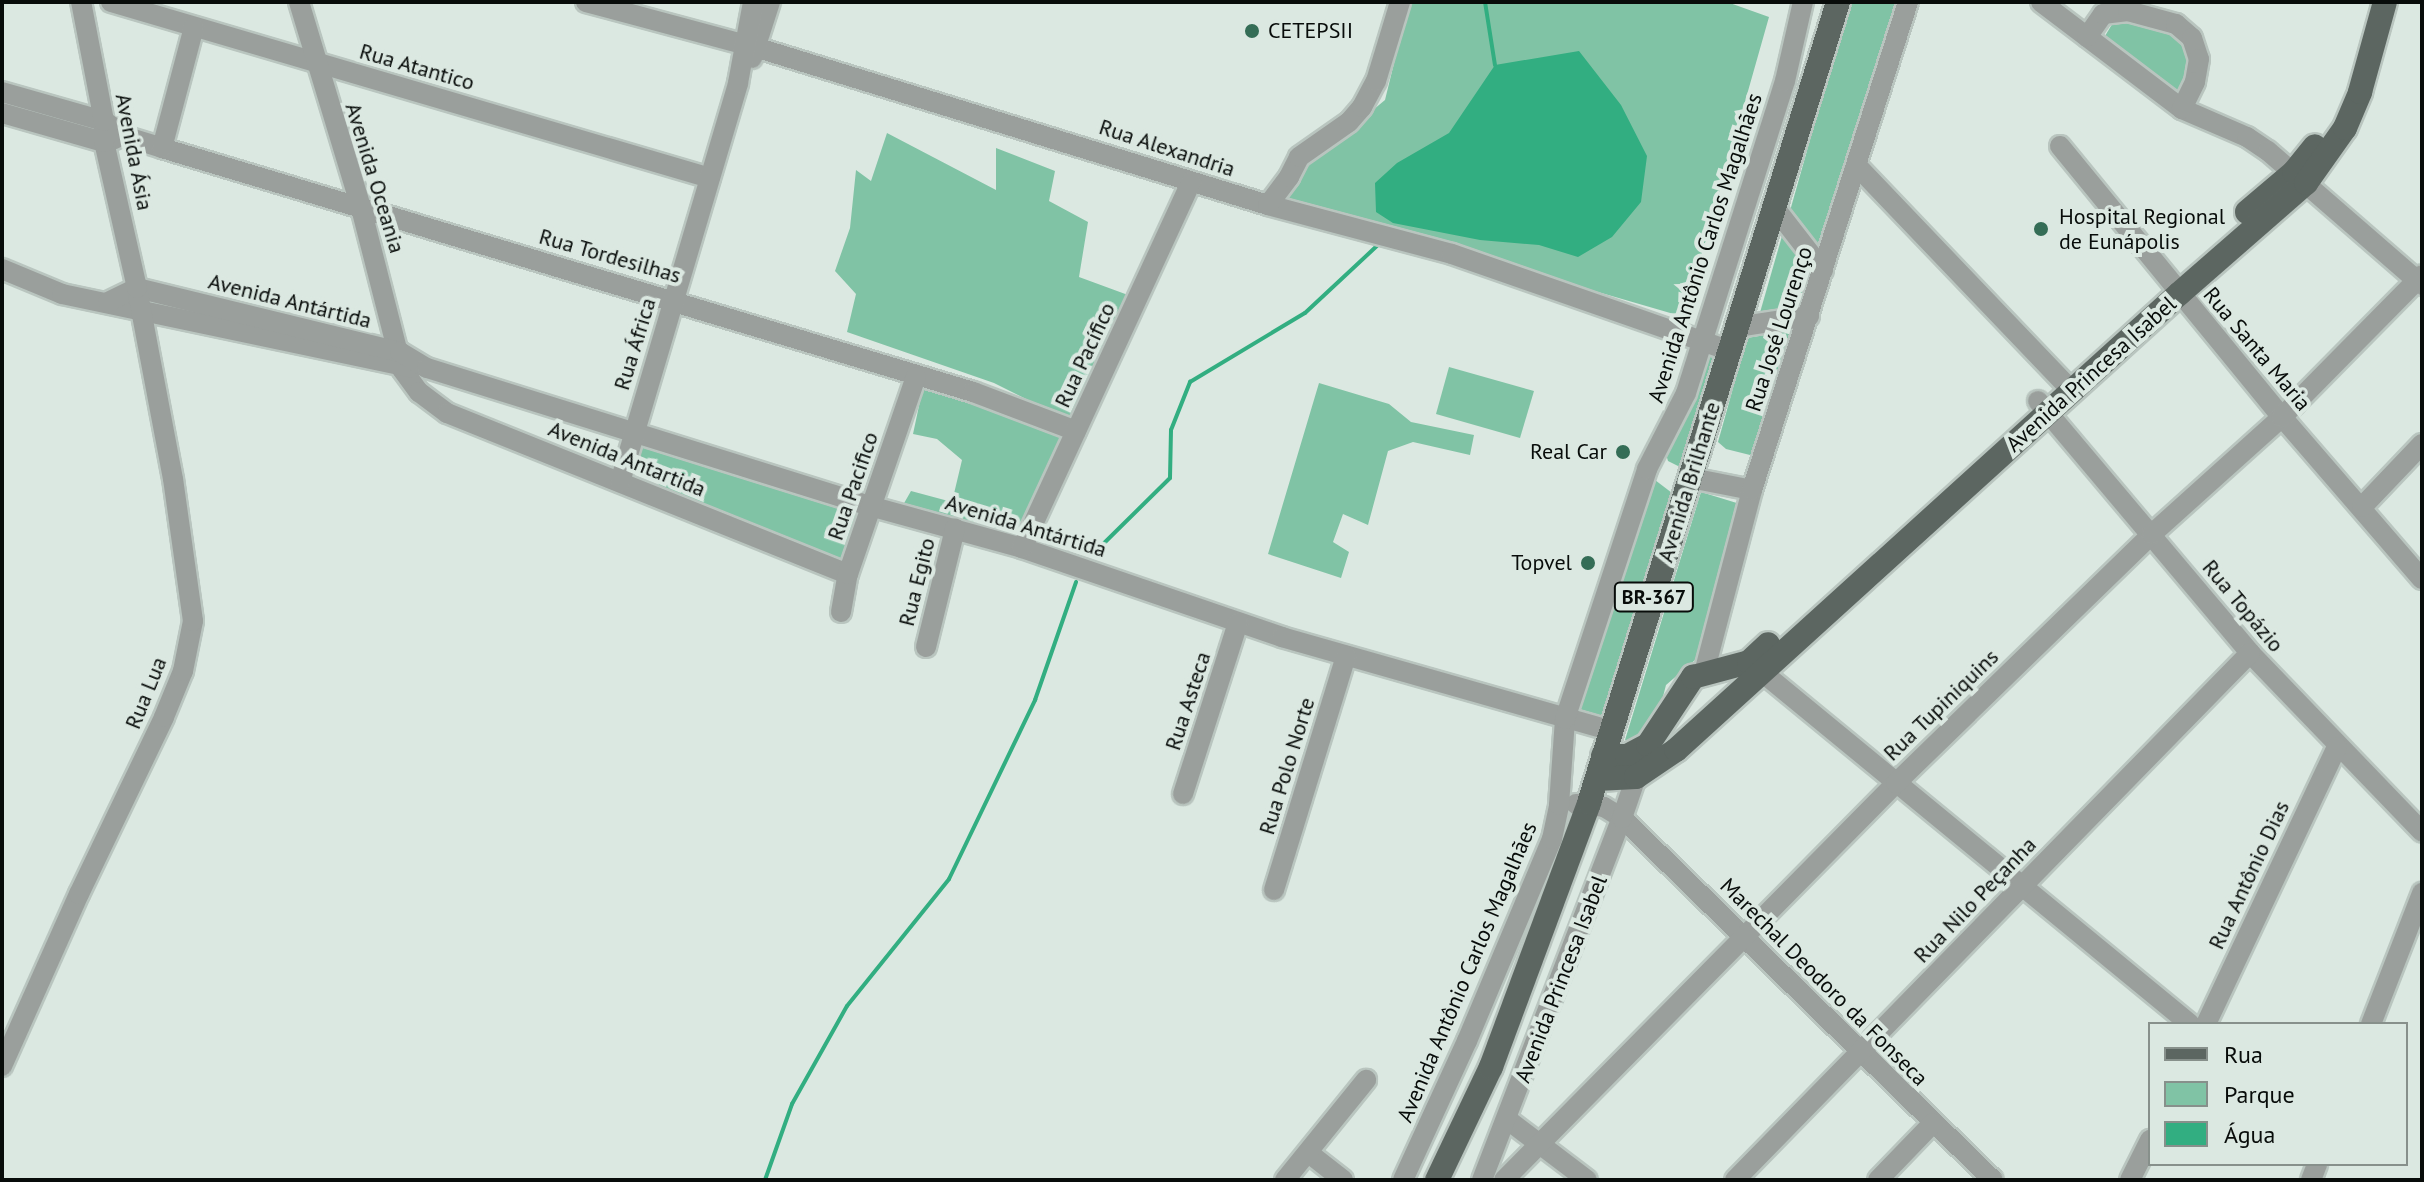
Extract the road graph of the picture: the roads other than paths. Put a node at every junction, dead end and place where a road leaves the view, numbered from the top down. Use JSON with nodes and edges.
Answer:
{"nodes":[{"id":1,"x":81,"y":2,"type":"edge"},
{"id":2,"x":111,"y":2,"type":"edge"},
{"id":3,"x":299,"y":2,"type":"edge"},
{"id":4,"x":586,"y":2,"type":"edge"},
{"id":5,"x":753,"y":2,"type":"edge"},
{"id":6,"x":770,"y":2,"type":"edge"},
{"id":7,"x":1400,"y":2,"type":"edge"},
{"id":8,"x":1803,"y":2,"type":"edge"},
{"id":9,"x":1838,"y":2,"type":"edge"},
{"id":10,"x":1908,"y":2,"type":"edge"},
{"id":11,"x":2041,"y":2,"type":"edge"},
{"id":12,"x":2368,"y":2,"type":"edge"},
{"id":13,"x":2385,"y":2,"type":"edge"},
{"id":14,"x":194,"y":27,"type":"junction"},
{"id":15,"x":2087,"y":37,"type":"junction"},
{"id":16,"x":750,"y":46,"type":"junction"},
{"id":17,"x":316,"y":64,"type":"junction"},
{"id":18,"x":2,"y":92,"type":"edge"},
{"id":19,"x":2182,"y":109,"type":"junction"},
{"id":20,"x":2,"y":113,"type":"edge"},
{"id":21,"x":104,"y":132,"type":"junction"},
{"id":22,"x":2060,"y":146,"type":"dead end"},
{"id":23,"x":162,"y":148,"type":"junction"},
{"id":24,"x":1854,"y":171,"type":"junction"},
{"id":25,"x":710,"y":178,"type":"junction"},
{"id":26,"x":2300,"y":178,"type":"junction"},
{"id":27,"x":1191,"y":182,"type":"junction"},
{"id":28,"x":1268,"y":205,"type":"junction"},
{"id":29,"x":1774,"y":207,"type":"junction"},
{"id":30,"x":361,"y":208,"type":"junction"},
{"id":31,"x":2,"y":269,"type":"edge"},
{"id":32,"x":1823,"y":270,"type":"junction"},
{"id":33,"x":2421,"y":281,"type":"edge"},
{"id":34,"x":2174,"y":287,"type":"junction"},
{"id":35,"x":137,"y":288,"type":"junction"},
{"id":36,"x":674,"y":299,"type":"junction"},
{"id":37,"x":108,"y":302,"type":"junction"},
{"id":38,"x":140,"y":311,"type":"junction"},
{"id":39,"x":1809,"y":316,"type":"junction"},
{"id":40,"x":1737,"y":327,"type":"junction"},
{"id":41,"x":1703,"y":341,"type":"junction"},
{"id":42,"x":1730,"y":351,"type":"junction"},
{"id":43,"x":401,"y":360,"type":"junction"},
{"id":44,"x":916,"y":377,"type":"junction"},
{"id":45,"x":2067,"y":385,"type":"junction"},
{"id":46,"x":2044,"y":406,"type":"junction"},
{"id":47,"x":2282,"y":417,"type":"junction"},
{"id":48,"x":633,"y":430,"type":"junction"},
{"id":49,"x":1076,"y":431,"type":"junction"},
{"id":50,"x":2422,"y":444,"type":"edge"},
{"id":51,"x":1691,"y":478,"type":"junction"},
{"id":52,"x":620,"y":482,"type":"junction"},
{"id":53,"x":1752,"y":490,"type":"junction"},
{"id":54,"x":870,"y":506,"type":"junction"},
{"id":55,"x":2362,"y":507,"type":"junction"},
{"id":56,"x":955,"y":529,"type":"junction"},
{"id":57,"x":2152,"y":534,"type":"junction"},
{"id":58,"x":1022,"y":548,"type":"junction"},
{"id":59,"x":848,"y":574,"type":"junction"},
{"id":60,"x":2422,"y":579,"type":"edge"},
{"id":61,"x":841,"y":612,"type":"dead end"},
{"id":62,"x":1238,"y":623,"type":"junction"},
{"id":63,"x":926,"y":647,"type":"dead end"},
{"id":64,"x":2250,"y":653,"type":"junction"},
{"id":65,"x":1346,"y":656,"type":"junction"},
{"id":66,"x":1755,"y":667,"type":"junction"},
{"id":67,"x":1708,"y":672,"type":"junction"},
{"id":68,"x":1677,"y":698,"type":"junction"},
{"id":69,"x":1729,"y":700,"type":"junction"},
{"id":70,"x":1565,"y":719,"type":"junction"},
{"id":71,"x":1701,"y":726,"type":"junction"},
{"id":72,"x":1611,"y":731,"type":"junction"},
{"id":73,"x":2337,"y":747,"type":"junction"},
{"id":74,"x":1636,"y":752,"type":"junction"},
{"id":75,"x":1600,"y":767,"type":"junction"},
{"id":76,"x":1636,"y":777,"type":"junction"},
{"id":77,"x":1896,"y":783,"type":"junction"},
{"id":78,"x":1183,"y":794,"type":"dead end"},
{"id":79,"x":1589,"y":803,"type":"junction"},
{"id":80,"x":1559,"y":805,"type":"junction"},
{"id":81,"x":1622,"y":818,"type":"junction"},
{"id":82,"x":2422,"y":832,"type":"edge"},
{"id":83,"x":2022,"y":886,"type":"junction"},
{"id":84,"x":1274,"y":890,"type":"dead end"},
{"id":85,"x":2422,"y":893,"type":"edge"},
{"id":86,"x":1743,"y":935,"type":"junction"},
{"id":87,"x":2188,"y":1022,"type":"edge"},
{"id":88,"x":2207,"y":1022,"type":"edge"},
{"id":89,"x":2372,"y":1022,"type":"edge"},
{"id":90,"x":1860,"y":1052,"type":"junction"},
{"id":91,"x":2,"y":1066,"type":"edge"},
{"id":92,"x":1366,"y":1080,"type":"dead end"},
{"id":93,"x":1508,"y":1120,"type":"junction"},
{"id":94,"x":1933,"y":1123,"type":"junction"},
{"id":95,"x":1539,"y":1143,"type":"junction"},
{"id":96,"x":2148,"y":1144,"type":"edge"},
{"id":97,"x":1310,"y":1154,"type":"junction"},
{"id":98,"x":1285,"y":1180,"type":"edge"},
{"id":99,"x":1343,"y":1180,"type":"edge"},
{"id":100,"x":1403,"y":1180,"type":"edge"},
{"id":101,"x":1437,"y":1180,"type":"edge"},
{"id":102,"x":1482,"y":1180,"type":"edge"},
{"id":103,"x":1504,"y":1180,"type":"edge"},
{"id":104,"x":1587,"y":1180,"type":"edge"},
{"id":105,"x":1735,"y":1180,"type":"edge"},
{"id":106,"x":1878,"y":1180,"type":"edge"},
{"id":107,"x":1993,"y":1180,"type":"edge"},
{"id":108,"x":2130,"y":1180,"type":"edge"}],
"edges":[{"from":1,"to":21,"type":"street","name":"Avenida Ásia"},
{"from":2,"to":14,"type":"street","name":"Rua Atantico"},
{"from":3,"to":17,"type":"street","name":"Avenida Oceania"},
{"from":4,"to":16,"type":"street","name":"Rua Alexandria"},
{"from":5,"to":16,"type":"street","name":"Rua África"},
{"from":6,"to":16,"type":"street","name":"Rua África"},
{"from":7,"to":28,"type":"street"},
{"from":8,"to":41,"type":"street","name":"Avenida Antônio Carlos Magalhães"},
{"from":9,"to":29,"type":"main road","name":"Avenida Brilhante","number":"BR-367"},
{"from":10,"to":24,"type":"street","name":"Rua José Lourenço"},
{"from":11,"to":15,"type":"street"},
{"from":12,"to":26,"type":"main road","name":"Avenida Princesa Isabel"},
{"from":13,"to":26,"type":"main road","name":"Avenida Princesa Isabel"},
{"from":14,"to":17,"type":"street","name":"Rua Atantico"},
{"from":14,"to":23,"type":"street"},
{"from":15,"to":19,"type":"street"},
{"from":15,"to":19,"type":"street"},
{"from":16,"to":25,"type":"street","name":"Rua África"},
{"from":16,"to":27,"type":"street","name":"Rua Alexandria"},
{"from":17,"to":25,"type":"street","name":"Rua Atantico"},
{"from":17,"to":30,"type":"street","name":"Avenida Oceania"},
{"from":18,"to":21,"type":"street","name":"Rua Tordesilhas"},
{"from":19,"to":26,"type":"street"},
{"from":20,"to":21,"type":"street","name":"Rua Tordesilhas"},
{"from":21,"to":23,"type":"street","name":"Rua Tordesilhas"},
{"from":21,"to":35,"type":"street","name":"Avenida Ásia"},
{"from":22,"to":34,"type":"street","name":"Rua Santa Maria"},
{"from":23,"to":30,"type":"street","name":"Rua Tordesilhas"},
{"from":24,"to":32,"type":"street","name":"Rua José Lourenço"},
{"from":24,"to":45,"type":"street"},
{"from":25,"to":36,"type":"street","name":"Rua África"},
{"from":26,"to":33,"type":"street"},
{"from":26,"to":34,"type":"main road","name":"Avenida Princesa Isabel"},
{"from":27,"to":28,"type":"street","name":"Rua Alexandria"},
{"from":27,"to":49,"type":"street","name":"Rua Pacífico"},
{"from":28,"to":41,"type":"street","name":"Rua Alexandria"},
{"from":29,"to":32,"type":"street"},
{"from":29,"to":40,"type":"main road","name":"Avenida Brilhante","number":"BR-367"},
{"from":30,"to":36,"type":"street","name":"Rua Tordesilhas"},
{"from":30,"to":43,"type":"street","name":"Avenida Oceania"},
{"from":31,"to":37,"type":"street","name":"Avenida Antártida"},
{"from":32,"to":39,"type":"street","name":"Rua José Lourenço"},
{"from":33,"to":47,"type":"street","name":"Rua Tupiniquins"},
{"from":34,"to":45,"type":"main road","name":"Avenida Princesa Isabel"},
{"from":34,"to":47,"type":"street","name":"Rua Santa Maria"},
{"from":35,"to":37,"type":"street"},
{"from":35,"to":38,"type":"street","name":"Avenida Ásia"},
{"from":35,"to":43,"type":"street","name":"Avenida Antártida"},
{"from":36,"to":44,"type":"street","name":"Rua Tordesilhas"},
{"from":36,"to":48,"type":"street","name":"Rua África"},
{"from":37,"to":38,"type":"street","name":"Avenida Antártida"},
{"from":38,"to":43,"type":"street","name":"Avenida Antártida"},
{"from":38,"to":91,"type":"street","name":"Rua Lua"},
{"from":39,"to":40,"type":"street"},
{"from":39,"to":53,"type":"street","name":"Rua José Lourenço"},
{"from":40,"to":42,"type":"main road","name":"Avenida Brilhante","number":"BR-367"},
{"from":41,"to":42,"type":"street","name":"Rua Alexandria"},
{"from":41,"to":70,"type":"street","name":"Avenida Antônio Carlos Magalhães"},
{"from":42,"to":51,"type":"main road","name":"Avenida Brilhante","number":"BR-367"},
{"from":43,"to":48,"type":"street","name":"Avenida Antártida"},
{"from":43,"to":52,"type":"street","name":"Avenida Antartida"},
{"from":44,"to":49,"type":"street","name":"Rua Tordesilhas"},
{"from":44,"to":54,"type":"street","name":"Rua Pacifico"},
{"from":45,"to":46,"type":"main road","name":"Avenida Princesa Isabel"},
{"from":46,"to":57,"type":"street","name":"Rua Topázio"},
{"from":46,"to":66,"type":"main road","name":"Avenida Princesa Isabel"},
{"from":47,"to":55,"type":"street","name":"Rua Santa Maria"},
{"from":47,"to":57,"type":"street","name":"Rua Tupiniquins"},
{"from":48,"to":52,"type":"street","name":"Rua África"},
{"from":48,"to":54,"type":"street","name":"Avenida Antártida"},
{"from":49,"to":58,"type":"street","name":"Rua Pacífico"},
{"from":50,"to":55,"type":"street"},
{"from":51,"to":53,"type":"street"},
{"from":51,"to":72,"type":"main road","name":"Avenida Brilhante","number":"BR-367"},
{"from":52,"to":59,"type":"street","name":"Avenida Antartida"},
{"from":53,"to":67,"type":"street","name":"Rua José Lourenço"},
{"from":54,"to":56,"type":"street","name":"Avenida Antártida"},
{"from":54,"to":59,"type":"street","name":"Rua Pacifico"},
{"from":55,"to":60,"type":"street","name":"Rua Santa Maria"},
{"from":56,"to":58,"type":"street","name":"Avenida Antártida"},
{"from":56,"to":63,"type":"street","name":"Rua Egito"},
{"from":57,"to":64,"type":"street","name":"Rua Topázio"},
{"from":57,"to":77,"type":"street","name":"Rua Tupiniquins"},
{"from":58,"to":62,"type":"street","name":"Avenida Antártida"},
{"from":59,"to":61,"type":"street","name":"Rua Pacifico"},
{"from":62,"to":65,"type":"street","name":"Avenida Antártida"},
{"from":62,"to":78,"type":"street","name":"Rua Asteca"},
{"from":64,"to":73,"type":"street","name":"Rua Topázio"},
{"from":64,"to":83,"type":"street","name":"Rua Nilo Peçanha"},
{"from":65,"to":70,"type":"street","name":"Avenida Antártida"},
{"from":65,"to":84,"type":"street","name":"Rua Polo Norte"},
{"from":66,"to":67,"type":"main road","name":"Avenida Princesa Isabel"},
{"from":66,"to":69,"type":"main road","name":"Avenida Princesa Isabel"},
{"from":66,"to":77,"type":"street"},
{"from":67,"to":68,"type":"main road"},
{"from":67,"to":69,"type":"main road"},
{"from":68,"to":71,"type":"main road"},
{"from":68,"to":74,"type":"main road"},
{"from":69,"to":71,"type":"main road","name":"Avenida Princesa Isabel"},
{"from":70,"to":72,"type":"street","name":"Avenida Antártida"},
{"from":70,"to":80,"type":"street","name":"Avenida Antônio Carlos Magalhães"},
{"from":71,"to":76,"type":"main road"},
{"from":72,"to":75,"type":"main road","name":"Avenida Brilhante","number":"BR-367"},
{"from":73,"to":82,"type":"street","name":"Rua Topázio"},
{"from":73,"to":88,"type":"street","name":"Rua Antônio Dias"},
{"from":74,"to":75,"type":"main road"},
{"from":74,"to":76,"type":"street","name":"Avenida Princesa Isabel"},
{"from":75,"to":76,"type":"main road"},
{"from":75,"to":79,"type":"main road","name":"Avenida Brilhante","number":"BR-367"},
{"from":76,"to":81,"type":"street","name":"Avenida Princesa Isabel"},
{"from":77,"to":83,"type":"street"},
{"from":77,"to":86,"type":"street","name":"Rua Tupiniquins"},
{"from":79,"to":80,"type":"street"},
{"from":79,"to":81,"type":"street","name":"Marechal Deodoro da Fonseca"},
{"from":79,"to":101,"type":"main road","name":"Avenida Brilhante","number":"BR-367"},
{"from":80,"to":100,"type":"street","name":"Avenida Antônio Carlos Magalhães"},
{"from":81,"to":86,"type":"street","name":"Marechal Deodoro da Fonseca"},
{"from":81,"to":93,"type":"street","name":"Avenida Princesa Isabel"},
{"from":83,"to":87,"type":"street"},
{"from":83,"to":90,"type":"street","name":"Rua Nilo Peçanha"},
{"from":85,"to":89,"type":"street"},
{"from":86,"to":90,"type":"street","name":"Marechal Deodoro da Fonseca"},
{"from":86,"to":95,"type":"street","name":"Rua Tupiniquins"},
{"from":90,"to":94,"type":"street","name":"Marechal Deodoro da Fonseca"},
{"from":90,"to":105,"type":"street","name":"Rua Nilo Peçanha"},
{"from":92,"to":97,"type":"street"},
{"from":93,"to":95,"type":"street"},
{"from":93,"to":102,"type":"street","name":"Avenida Princesa Isabel"},
{"from":94,"to":106,"type":"street"},
{"from":94,"to":107,"type":"street","name":"Marechal Deodoro da Fonseca"},
{"from":95,"to":103,"type":"street","name":"Rua Tupiniquins"},
{"from":95,"to":104,"type":"street"},
{"from":96,"to":108,"type":"street"},
{"from":97,"to":98,"type":"street"},
{"from":97,"to":99,"type":"street"}]}
